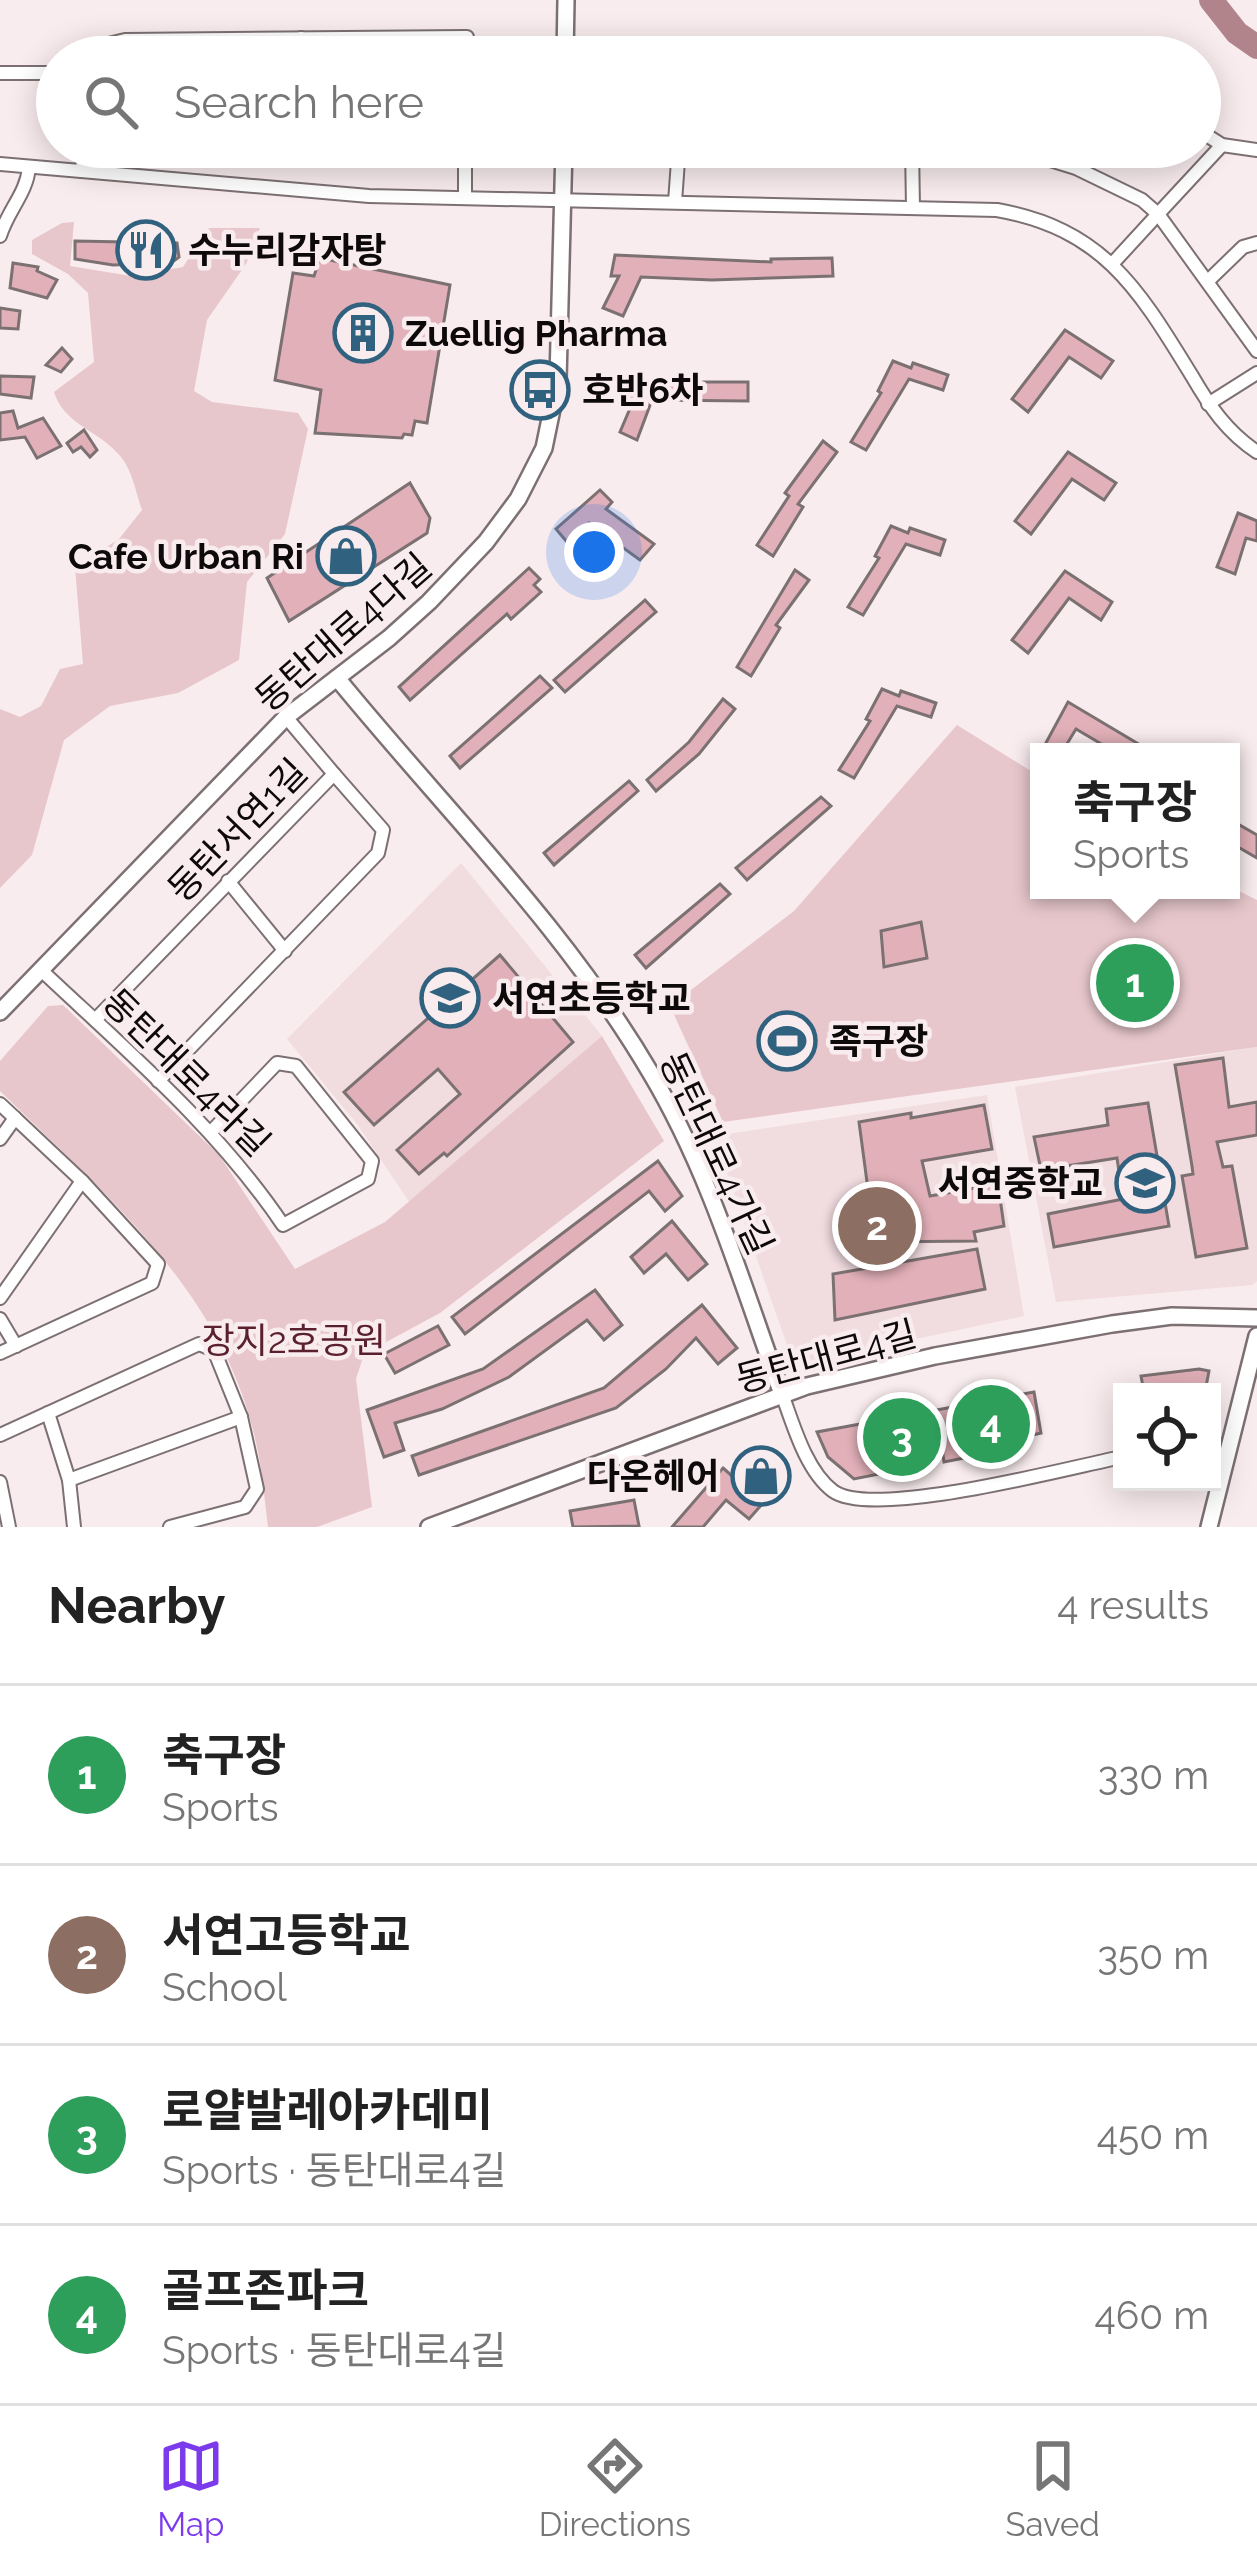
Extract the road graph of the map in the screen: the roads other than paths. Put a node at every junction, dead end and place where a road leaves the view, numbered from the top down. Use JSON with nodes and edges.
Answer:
{"nodes":[{"id":1,"x":566,"y":0,"type":"edge"},
{"id":2,"x":565,"y":36,"type":"edge"},
{"id":3,"x":36,"y":73,"type":"edge"},
{"id":4,"x":0,"y":74,"type":"edge"},
{"id":5,"x":1222,"y":145,"type":"edge"},
{"id":6,"x":1257,"y":150,"type":"edge"},
{"id":7,"x":0,"y":164,"type":"edge"},
{"id":8,"x":29,"y":166,"type":"junction"},
{"id":9,"x":36,"y":167,"type":"edge"},
{"id":10,"x":50,"y":168,"type":"edge"},
{"id":11,"x":82,"y":168,"type":"edge"},
{"id":12,"x":466,"y":168,"type":"edge"},
{"id":13,"x":564,"y":168,"type":"edge"},
{"id":14,"x":677,"y":168,"type":"edge"},
{"id":15,"x":913,"y":168,"type":"edge"},
{"id":16,"x":1073,"y":168,"type":"edge"},
{"id":17,"x":1201,"y":168,"type":"edge"},
{"id":18,"x":82,"y":171,"type":"junction"},
{"id":19,"x":465,"y":198,"type":"junction"},
{"id":20,"x":563,"y":200,"type":"junction"},
{"id":21,"x":675,"y":202,"type":"junction"},
{"id":22,"x":913,"y":208,"type":"junction"},
{"id":23,"x":1158,"y":214,"type":"junction"},
{"id":24,"x":0,"y":236,"type":"edge"},
{"id":25,"x":1257,"y":243,"type":"edge"},
{"id":26,"x":1113,"y":262,"type":"junction"},
{"id":27,"x":1208,"y":280,"type":"junction"},
{"id":28,"x":1257,"y":351,"type":"edge"},
{"id":29,"x":1257,"y":373,"type":"edge"},
{"id":30,"x":1208,"y":404,"type":"junction"},
{"id":31,"x":1257,"y":452,"type":"edge"},
{"id":32,"x":337,"y":678,"type":"junction"},
{"id":33,"x":286,"y":717,"type":"junction"},
{"id":34,"x":334,"y":774,"type":"junction"},
{"id":35,"x":228,"y":881,"type":"junction"},
{"id":36,"x":285,"y":951,"type":"junction"},
{"id":37,"x":40,"y":969,"type":"junction"},
{"id":38,"x":0,"y":1012,"type":"edge"},
{"id":39,"x":95,"y":1020,"type":"junction"},
{"id":40,"x":158,"y":1081,"type":"junction"},
{"id":41,"x":0,"y":1104,"type":"edge"},
{"id":42,"x":15,"y":1118,"type":"junction"},
{"id":43,"x":212,"y":1132,"type":"junction"},
{"id":44,"x":0,"y":1139,"type":"edge"},
{"id":45,"x":82,"y":1181,"type":"junction"},
{"id":46,"x":0,"y":1298,"type":"edge"},
{"id":47,"x":1257,"y":1318,"type":"edge"},
{"id":48,"x":0,"y":1319,"type":"edge"},
{"id":49,"x":1257,"y":1336,"type":"edge"},
{"id":50,"x":16,"y":1346,"type":"junction"},
{"id":51,"x":0,"y":1353,"type":"edge"},
{"id":52,"x":782,"y":1394,"type":"junction"},
{"id":53,"x":48,"y":1413,"type":"junction"},
{"id":54,"x":241,"y":1417,"type":"junction"},
{"id":55,"x":0,"y":1435,"type":"edge"},
{"id":56,"x":1221,"y":1448,"type":"edge"},
{"id":57,"x":1113,"y":1459,"type":"edge"},
{"id":58,"x":69,"y":1480,"type":"junction"},
{"id":59,"x":0,"y":1483,"type":"edge"},
{"id":60,"x":1214,"y":1491,"type":"edge"},
{"id":61,"x":9,"y":1527,"type":"edge"},
{"id":62,"x":74,"y":1527,"type":"edge"},
{"id":63,"x":170,"y":1527,"type":"edge"},
{"id":64,"x":429,"y":1527,"type":"edge"},
{"id":65,"x":1209,"y":1527,"type":"edge"}],
"edges":[{"from":1,"to":2,"type":"street"},
{"from":3,"to":4,"type":"street"},
{"from":5,"to":6,"type":"street"},
{"from":7,"to":8,"type":"street"},
{"from":8,"to":9,"type":"street"},
{"from":8,"to":24,"type":"street"},
{"from":10,"to":18,"type":"street"},
{"from":11,"to":18,"type":"street"},
{"from":12,"to":19,"type":"street"},
{"from":13,"to":20,"type":"street","name":"동탄대로4다길"},
{"from":14,"to":21,"type":"street"},
{"from":15,"to":22,"type":"street"},
{"from":16,"to":23,"type":"street"},
{"from":17,"to":23,"type":"street"},
{"from":18,"to":19,"type":"street"},
{"from":19,"to":20,"type":"street"},
{"from":20,"to":21,"type":"street"},
{"from":20,"to":32,"type":"street","name":"동탄대로4다길"},
{"from":21,"to":22,"type":"street"},
{"from":22,"to":26,"type":"street"},
{"from":23,"to":26,"type":"street"},
{"from":23,"to":27,"type":"street"},
{"from":25,"to":27,"type":"street"},
{"from":26,"to":30,"type":"street"},
{"from":27,"to":28,"type":"street"},
{"from":29,"to":30,"type":"street"},
{"from":30,"to":31,"type":"street"},
{"from":32,"to":33,"type":"street","name":"동탄대로4다길"},
{"from":32,"to":52,"type":"street","name":"동탄대로4가길"},
{"from":33,"to":34,"type":"street"},
{"from":33,"to":37,"type":"street","name":"동탄대로4다길"},
{"from":34,"to":35,"type":"street","name":"동탄서연1길"},
{"from":34,"to":36,"type":"street","name":"동탄서연1길"},
{"from":35,"to":36,"type":"street"},
{"from":35,"to":39,"type":"street","name":"동탄서연1길"},
{"from":36,"to":40,"type":"street","name":"동탄서연1길"},
{"from":37,"to":38,"type":"street","name":"동탄대로4다길"},
{"from":37,"to":39,"type":"street","name":"동탄대로4라길"},
{"from":39,"to":40,"type":"street","name":"동탄대로4라길"},
{"from":40,"to":43,"type":"street","name":"동탄대로4라길"},
{"from":41,"to":42,"type":"street"},
{"from":42,"to":44,"type":"street"},
{"from":42,"to":45,"type":"street"},
{"from":43,"to":43,"type":"street","name":"동탄대로4라길"},
{"from":45,"to":46,"type":"street"},
{"from":45,"to":50,"type":"street"},
{"from":47,"to":52,"type":"street","name":"동탄대로4길"},
{"from":48,"to":50,"type":"street"},
{"from":49,"to":56,"type":"street"},
{"from":50,"to":51,"type":"street"},
{"from":52,"to":57,"type":"street"},
{"from":52,"to":64,"type":"street","name":"동탄대로4길"},
{"from":53,"to":54,"type":"street"},
{"from":53,"to":55,"type":"street"},
{"from":53,"to":58,"type":"street"},
{"from":54,"to":58,"type":"street"},
{"from":54,"to":63,"type":"street"},
{"from":58,"to":62,"type":"street"},
{"from":59,"to":61,"type":"street"},
{"from":60,"to":65,"type":"street"}]}
